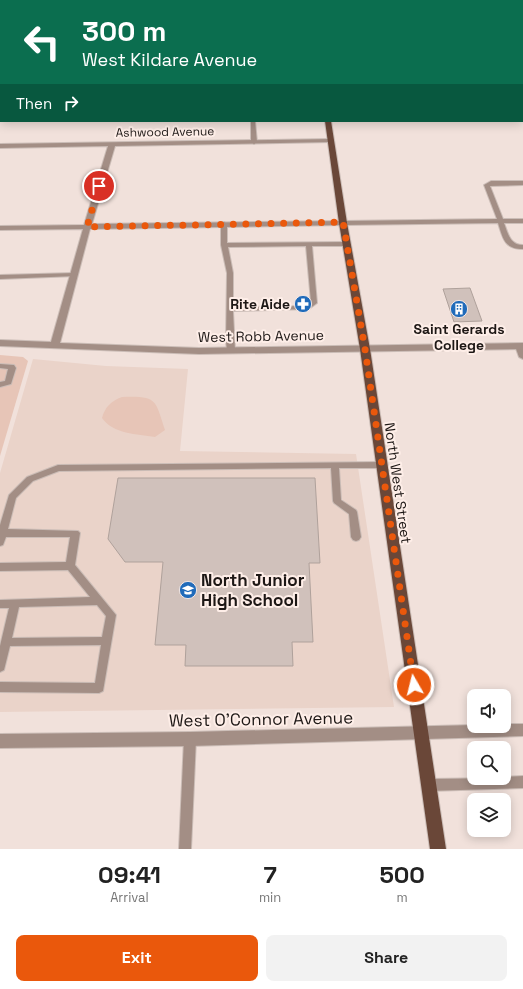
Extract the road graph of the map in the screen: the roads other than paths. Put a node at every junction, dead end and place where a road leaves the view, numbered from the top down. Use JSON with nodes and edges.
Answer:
{"nodes":[{"id":1,"x":253,"y":122,"type":"edge"},
{"id":2,"x":328,"y":122,"type":"edge"},
{"id":3,"x":330,"y":141,"type":"junction"},
{"id":4,"x":254,"y":142,"type":"junction"},
{"id":5,"x":112,"y":144,"type":"junction"},
{"id":6,"x":0,"y":146,"type":"edge"},
{"id":7,"x":523,"y":183,"type":"edge"},
{"id":8,"x":523,"y":221,"type":"edge"},
{"id":9,"x":343,"y":222,"type":"junction"},
{"id":10,"x":501,"y":222,"type":"junction"},
{"id":11,"x":224,"y":224,"type":"junction"},
{"id":12,"x":87,"y":227,"type":"junction"},
{"id":13,"x":0,"y":228,"type":"edge"},
{"id":14,"x":224,"y":244,"type":"junction"},
{"id":15,"x":309,"y":244,"type":"junction"},
{"id":16,"x":347,"y":244,"type":"junction"},
{"id":17,"x":523,"y":247,"type":"edge"},
{"id":18,"x":74,"y":275,"type":"junction"},
{"id":19,"x":0,"y":277,"type":"edge"},
{"id":20,"x":229,"y":309,"type":"junction"},
{"id":21,"x":0,"y":343,"type":"edge"},
{"id":22,"x":55,"y":345,"type":"junction"},
{"id":23,"x":521,"y":346,"type":"edge"},
{"id":24,"x":365,"y":349,"type":"junction"},
{"id":25,"x":231,"y":351,"type":"junction"},
{"id":26,"x":523,"y":357,"type":"edge"},
{"id":27,"x":0,"y":366,"type":"edge"},
{"id":28,"x":0,"y":384,"type":"edge"},
{"id":29,"x":335,"y":465,"type":"junction"},
{"id":30,"x":382,"y":466,"type":"junction"},
{"id":31,"x":1,"y":537,"type":"edge"},
{"id":32,"x":356,"y":537,"type":"dead end"},
{"id":33,"x":70,"y":566,"type":"junction"},
{"id":34,"x":0,"y":567,"type":"edge"},
{"id":35,"x":98,"y":601,"type":"junction"},
{"id":36,"x":0,"y":604,"type":"edge"},
{"id":37,"x":15,"y":605,"type":"junction"},
{"id":38,"x":107,"y":641,"type":"junction"},
{"id":39,"x":7,"y":642,"type":"junction"},
{"id":40,"x":0,"y":667,"type":"edge"},
{"id":41,"x":0,"y":687,"type":"edge"},
{"id":42,"x":523,"y":730,"type":"edge"},
{"id":43,"x":420,"y":732,"type":"junction"},
{"id":44,"x":190,"y":739,"type":"junction"},
{"id":45,"x":0,"y":741,"type":"edge"},
{"id":46,"x":523,"y":782,"type":"edge"},
{"id":47,"x":428,"y":785,"type":"junction"},
{"id":48,"x":185,"y":849,"type":"edge"},
{"id":49,"x":438,"y":849,"type":"edge"}],
"edges":[{"from":1,"to":4,"type":"lane"},
{"from":2,"to":3,"type":"main road","name":"North West Street"},
{"from":3,"to":4,"type":"street","name":"Ashwood Avenue"},
{"from":3,"to":9,"type":"main road","name":"North West Street"},
{"from":4,"to":5,"type":"street","name":"Ashwood Avenue"},
{"from":5,"to":6,"type":"street","name":"Ashwood Avenue"},
{"from":5,"to":12,"type":"street"},
{"from":7,"to":10,"type":"lane"},
{"from":8,"to":10,"type":"lane"},
{"from":9,"to":10,"type":"lane"},
{"from":9,"to":11,"type":"street"},
{"from":9,"to":16,"type":"main road","name":"North West Street"},
{"from":10,"to":17,"type":"lane"},
{"from":11,"to":12,"type":"street"},
{"from":11,"to":14,"type":"lane"},
{"from":12,"to":13,"type":"street"},
{"from":12,"to":18,"type":"street"},
{"from":14,"to":15,"type":"lane"},
{"from":14,"to":20,"type":"lane"},
{"from":15,"to":16,"type":"lane"},
{"from":15,"to":20,"type":"lane"},
{"from":16,"to":24,"type":"main road","name":"North West Street"},
{"from":18,"to":19,"type":"lane"},
{"from":18,"to":22,"type":"street"},
{"from":20,"to":25,"type":"lane"},
{"from":21,"to":22,"type":"street","name":"West Robb Avenue"},
{"from":22,"to":25,"type":"street","name":"West Robb Avenue"},
{"from":23,"to":24,"type":"street","name":"West Robb Avenue"},
{"from":23,"to":26,"type":"lane"},
{"from":24,"to":25,"type":"street","name":"West Robb Avenue"},
{"from":24,"to":30,"type":"main road","name":"North West Street"},
{"from":27,"to":28,"type":"lane"},
{"from":29,"to":30,"type":"lane"},
{"from":29,"to":31,"type":"lane"},
{"from":29,"to":32,"type":"lane"},
{"from":30,"to":43,"type":"main road","name":"North West Street"},
{"from":31,"to":33,"type":"lane"},
{"from":33,"to":34,"type":"lane"},
{"from":33,"to":35,"type":"lane"},
{"from":35,"to":37,"type":"lane"},
{"from":35,"to":38,"type":"lane"},
{"from":36,"to":37,"type":"lane"},
{"from":37,"to":39,"type":"lane"},
{"from":38,"to":39,"type":"lane"},
{"from":38,"to":41,"type":"lane"},
{"from":39,"to":40,"type":"lane"},
{"from":42,"to":43,"type":"street","name":"West O'Connor Avenue"},
{"from":43,"to":44,"type":"street","name":"West O'Connor Avenue"},
{"from":43,"to":47,"type":"main road","name":"North West Street"},
{"from":44,"to":45,"type":"street","name":"West O'Connor Avenue"},
{"from":44,"to":48,"type":"lane"},
{"from":46,"to":47,"type":"lane"},
{"from":47,"to":49,"type":"main road","name":"North West Street"}]}
